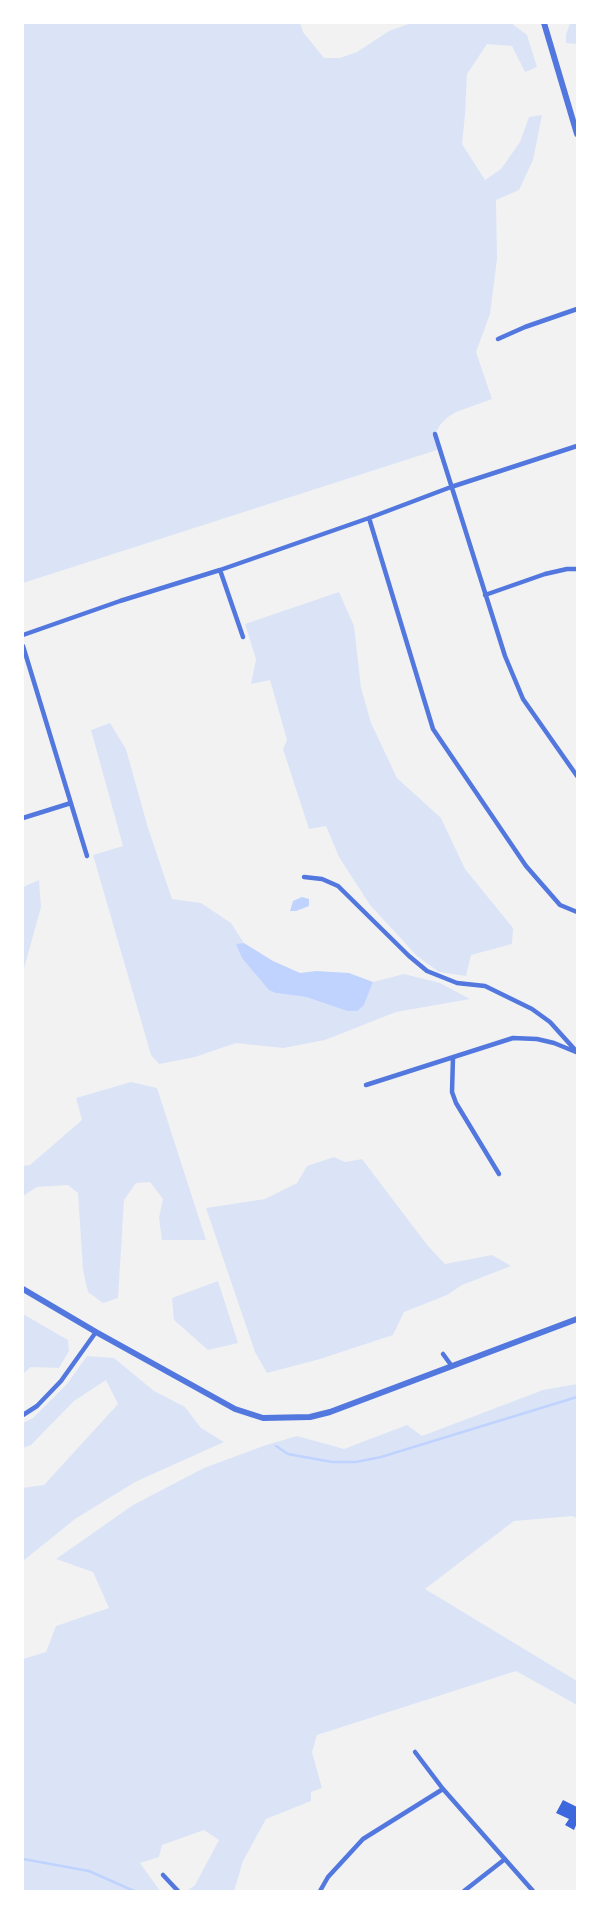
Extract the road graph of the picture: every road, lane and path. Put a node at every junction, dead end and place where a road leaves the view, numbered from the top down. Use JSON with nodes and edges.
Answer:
{"nodes":[{"id":1,"x":544,"y":23,"type":"edge"},
{"id":2,"x":577,"y":134,"type":"edge"},
{"id":3,"x":577,"y":309,"type":"edge"},
{"id":4,"x":498,"y":339,"type":"dead end"},
{"id":5,"x":435,"y":434,"type":"dead end"},
{"id":6,"x":577,"y":446,"type":"edge"},
{"id":7,"x":451,"y":487,"type":"junction"},
{"id":8,"x":369,"y":518,"type":"junction"},
{"id":9,"x":577,"y":569,"type":"edge"},
{"id":10,"x":220,"y":570,"type":"junction"},
{"id":11,"x":485,"y":595,"type":"junction"},
{"id":12,"x":23,"y":635,"type":"edge"},
{"id":13,"x":243,"y":637,"type":"dead end"},
{"id":14,"x":23,"y":646,"type":"edge"},
{"id":15,"x":577,"y":776,"type":"edge"},
{"id":16,"x":71,"y":803,"type":"junction"},
{"id":17,"x":23,"y":818,"type":"edge"},
{"id":18,"x":87,"y":856,"type":"dead end"},
{"id":19,"x":304,"y":877,"type":"dead end"},
{"id":20,"x":577,"y":912,"type":"edge"},
{"id":21,"x":577,"y":1052,"type":"edge"},
{"id":22,"x":453,"y":1057,"type":"junction"},
{"id":23,"x":366,"y":1085,"type":"dead end"},
{"id":24,"x":499,"y":1174,"type":"dead end"},
{"id":25,"x":23,"y":1289,"type":"edge"},
{"id":26,"x":577,"y":1319,"type":"edge"},
{"id":27,"x":96,"y":1332,"type":"junction"},
{"id":28,"x":443,"y":1354,"type":"dead end"},
{"id":29,"x":451,"y":1365,"type":"junction"},
{"id":30,"x":23,"y":1415,"type":"edge"},
{"id":31,"x":415,"y":1752,"type":"dead end"},
{"id":32,"x":443,"y":1789,"type":"junction"},
{"id":33,"x":505,"y":1859,"type":"junction"},
{"id":34,"x":163,"y":1875,"type":"dead end"},
{"id":35,"x":178,"y":1891,"type":"edge"},
{"id":36,"x":320,"y":1891,"type":"edge"},
{"id":37,"x":464,"y":1891,"type":"edge"},
{"id":38,"x":533,"y":1891,"type":"edge"}],
"edges":[{"from":1,"to":2,"type":"street"},
{"from":3,"to":4,"type":"street"},
{"from":5,"to":7,"type":"street"},
{"from":6,"to":7,"type":"street"},
{"from":7,"to":8,"type":"street"},
{"from":7,"to":11,"type":"street"},
{"from":8,"to":10,"type":"street"},
{"from":8,"to":20,"type":"street"},
{"from":9,"to":11,"type":"street"},
{"from":10,"to":12,"type":"street"},
{"from":10,"to":13,"type":"street"},
{"from":11,"to":15,"type":"street"},
{"from":14,"to":16,"type":"street"},
{"from":16,"to":17,"type":"street"},
{"from":16,"to":18,"type":"street"},
{"from":19,"to":21,"type":"street"},
{"from":21,"to":22,"type":"street"},
{"from":22,"to":23,"type":"street"},
{"from":22,"to":24,"type":"street"},
{"from":25,"to":27,"type":"street"},
{"from":26,"to":29,"type":"street"},
{"from":27,"to":29,"type":"street"},
{"from":27,"to":30,"type":"street"},
{"from":28,"to":29,"type":"street"},
{"from":31,"to":32,"type":"street"},
{"from":32,"to":33,"type":"street"},
{"from":32,"to":36,"type":"street"},
{"from":33,"to":37,"type":"street"},
{"from":33,"to":38,"type":"street"},
{"from":34,"to":35,"type":"street"}]}
